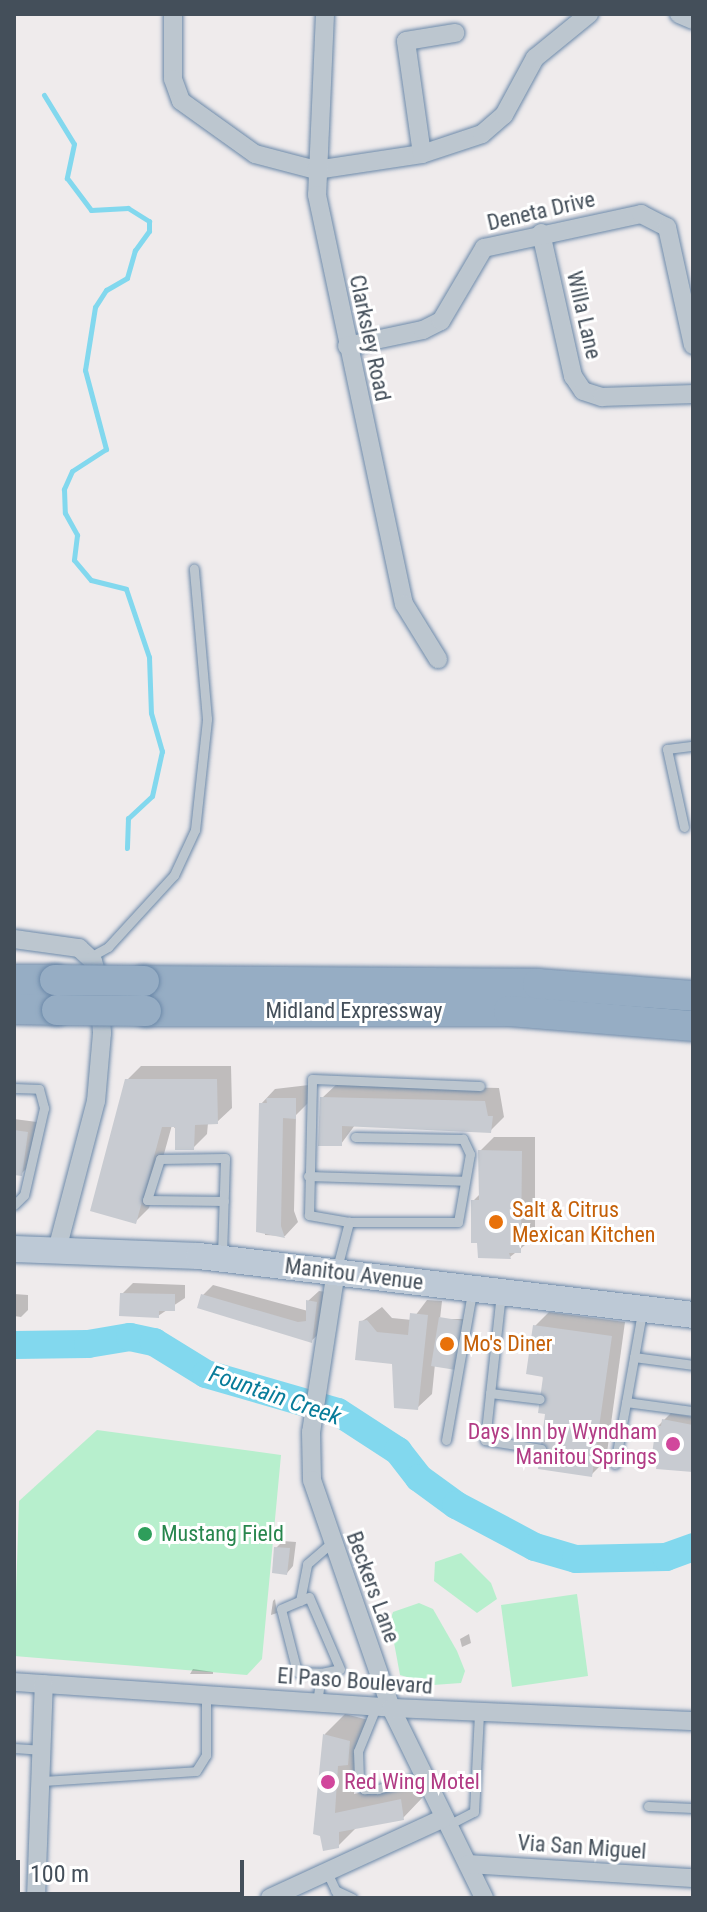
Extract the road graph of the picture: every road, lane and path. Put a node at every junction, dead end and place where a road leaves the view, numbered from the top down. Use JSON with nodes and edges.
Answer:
{"nodes":[{"id":1,"x":173,"y":14,"type":"edge"},
{"id":2,"x":325,"y":14,"type":"edge"},
{"id":3,"x":589,"y":14,"type":"edge"},
{"id":4,"x":679,"y":14,"type":"edge"},
{"id":5,"x":693,"y":20,"type":"edge"},
{"id":6,"x":455,"y":33,"type":"dead end"},
{"id":7,"x":422,"y":154,"type":"junction"},
{"id":8,"x":316,"y":170,"type":"junction"},
{"id":9,"x":541,"y":233,"type":"junction"},
{"id":10,"x":693,"y":345,"type":"edge"},
{"id":11,"x":347,"y":346,"type":"junction"},
{"id":12,"x":693,"y":394,"type":"edge"},
{"id":13,"x":194,"y":569,"type":"dead end"},
{"id":14,"x":438,"y":659,"type":"dead end"},
{"id":15,"x":693,"y":746,"type":"edge"},
{"id":16,"x":684,"y":827,"type":"dead end"},
{"id":17,"x":14,"y":939,"type":"edge"},
{"id":18,"x":90,"y":957,"type":"junction"},
{"id":19,"x":693,"y":975,"type":"edge"},
{"id":20,"x":14,"y":980,"type":"edge"},
{"id":21,"x":396,"y":982,"type":"junction"},
{"id":22,"x":56,"y":995,"type":"junction"},
{"id":23,"x":145,"y":996,"type":"junction"},
{"id":24,"x":693,"y":996,"type":"edge"},
{"id":25,"x":14,"y":1009,"type":"edge"},
{"id":26,"x":693,"y":1026,"type":"edge"},
{"id":27,"x":480,"y":1086,"type":"dead end"},
{"id":28,"x":14,"y":1088,"type":"edge"},
{"id":29,"x":355,"y":1137,"type":"dead end"},
{"id":30,"x":308,"y":1176,"type":"junction"},
{"id":31,"x":463,"y":1181,"type":"junction"},
{"id":32,"x":224,"y":1201,"type":"junction"},
{"id":33,"x":14,"y":1205,"type":"edge"},
{"id":34,"x":349,"y":1222,"type":"junction"},
{"id":35,"x":14,"y":1249,"type":"edge"},
{"id":36,"x":57,"y":1250,"type":"junction"},
{"id":37,"x":222,"y":1259,"type":"junction"},
{"id":38,"x":336,"y":1271,"type":"junction"},
{"id":39,"x":472,"y":1288,"type":"junction"},
{"id":40,"x":502,"y":1292,"type":"junction"},
{"id":41,"x":643,"y":1309,"type":"junction"},
{"id":42,"x":693,"y":1315,"type":"edge"},
{"id":43,"x":634,"y":1357,"type":"junction"},
{"id":44,"x":693,"y":1365,"type":"edge"},
{"id":45,"x":490,"y":1393,"type":"junction"},
{"id":46,"x":540,"y":1399,"type":"dead end"},
{"id":47,"x":626,"y":1402,"type":"junction"},
{"id":48,"x":693,"y":1411,"type":"edge"},
{"id":49,"x":446,"y":1440,"type":"dead end"},
{"id":50,"x":541,"y":1449,"type":"dead end"},
{"id":51,"x":615,"y":1464,"type":"dead end"},
{"id":52,"x":332,"y":1542,"type":"junction"},
{"id":53,"x":300,"y":1601,"type":"junction"},
{"id":54,"x":321,"y":1673,"type":"junction"},
{"id":55,"x":14,"y":1682,"type":"edge"},
{"id":56,"x":44,"y":1684,"type":"junction"},
{"id":57,"x":206,"y":1695,"type":"junction"},
{"id":58,"x":317,"y":1703,"type":"junction"},
{"id":59,"x":384,"y":1707,"type":"junction"},
{"id":60,"x":479,"y":1712,"type":"junction"},
{"id":61,"x":693,"y":1721,"type":"edge"},
{"id":62,"x":14,"y":1748,"type":"edge"},
{"id":63,"x":43,"y":1750,"type":"junction"},
{"id":64,"x":424,"y":1776,"type":"junction"},
{"id":65,"x":43,"y":1781,"type":"junction"},
{"id":66,"x":648,"y":1806,"type":"dead end"},
{"id":67,"x":693,"y":1808,"type":"edge"},
{"id":68,"x":446,"y":1821,"type":"junction"},
{"id":69,"x":468,"y":1864,"type":"junction"},
{"id":70,"x":326,"y":1870,"type":"junction"},
{"id":71,"x":693,"y":1878,"type":"edge"},
{"id":72,"x":337,"y":1894,"type":"edge"},
{"id":73,"x":36,"y":1898,"type":"edge"},
{"id":74,"x":270,"y":1898,"type":"edge"},
{"id":75,"x":352,"y":1898,"type":"edge"},
{"id":76,"x":484,"y":1898,"type":"edge"}],
"edges":[{"from":1,"to":8,"type":"street"},
{"from":2,"to":8,"type":"street","name":"Clarksley Road"},
{"from":3,"to":7,"type":"street"},
{"from":4,"to":5,"type":"street"},
{"from":6,"to":7,"type":"street"},
{"from":7,"to":8,"type":"street"},
{"from":8,"to":11,"type":"street","name":"Clarksley Road"},
{"from":9,"to":10,"type":"street","name":"Deneta Drive"},
{"from":9,"to":11,"type":"street","name":"Deneta Drive"},
{"from":9,"to":12,"type":"street","name":"Willa Lane"},
{"from":11,"to":14,"type":"street","name":"Clarksley Road"},
{"from":13,"to":18,"type":"lane"},
{"from":15,"to":16,"type":"lane"},
{"from":17,"to":18,"type":"street"},
{"from":18,"to":36,"type":"street"},
{"from":19,"to":21,"type":"highway"},
{"from":20,"to":22,"type":"highway","name":"Midland Expressway"},
{"from":21,"to":23,"type":"highway","name":"Midland Expressway"},
{"from":21,"to":24,"type":"highway","name":"Midland Expressway"},
{"from":22,"to":23,"type":"highway","name":"Midland Expressway","bridge":true},
{"from":22,"to":25,"type":"highway","name":"Midland Expressway"},
{"from":23,"to":26,"type":"highway","name":"Midland Expressway"},
{"from":27,"to":30,"type":"lane"},
{"from":28,"to":33,"type":"lane"},
{"from":29,"to":31,"type":"lane"},
{"from":30,"to":31,"type":"lane"},
{"from":30,"to":34,"type":"lane"},
{"from":31,"to":34,"type":"lane"},
{"from":32,"to":32,"type":"lane"},
{"from":32,"to":37,"type":"lane"},
{"from":34,"to":38,"type":"lane"},
{"from":35,"to":36,"type":"main road","name":"Manitou Avenue"},
{"from":36,"to":37,"type":"main road","name":"Manitou Avenue"},
{"from":37,"to":38,"type":"main road","name":"Manitou Avenue"},
{"from":38,"to":39,"type":"main road","name":"Manitou Avenue"},
{"from":38,"to":52,"type":"street","name":"Beckers Lane"},
{"from":39,"to":40,"type":"main road","name":"Manitou Avenue"},
{"from":39,"to":49,"type":"lane"},
{"from":40,"to":41,"type":"main road","name":"Manitou Avenue"},
{"from":40,"to":45,"type":"lane"},
{"from":41,"to":42,"type":"main road","name":"Manitou Avenue"},
{"from":41,"to":43,"type":"lane"},
{"from":43,"to":44,"type":"lane"},
{"from":43,"to":47,"type":"lane"},
{"from":45,"to":46,"type":"lane"},
{"from":45,"to":50,"type":"lane"},
{"from":47,"to":48,"type":"lane"},
{"from":47,"to":51,"type":"lane"},
{"from":52,"to":53,"type":"lane"},
{"from":52,"to":59,"type":"street","name":"Beckers Lane"},
{"from":53,"to":54,"type":"lane"},
{"from":53,"to":54,"type":"lane"},
{"from":54,"to":58,"type":"lane"},
{"from":55,"to":56,"type":"street","name":"El Paso Boulevard"},
{"from":56,"to":57,"type":"street","name":"El Paso Boulevard"},
{"from":56,"to":63,"type":"street"},
{"from":57,"to":58,"type":"street","name":"El Paso Boulevard"},
{"from":57,"to":65,"type":"lane"},
{"from":58,"to":59,"type":"street","name":"El Paso Boulevard"},
{"from":59,"to":60,"type":"street","name":"El Paso Boulevard"},
{"from":59,"to":64,"type":"street","name":"Beckers Lane"},
{"from":59,"to":64,"type":"lane"},
{"from":60,"to":61,"type":"street","name":"El Paso Boulevard"},
{"from":60,"to":68,"type":"lane"},
{"from":62,"to":63,"type":"lane"},
{"from":63,"to":65,"type":"street"},
{"from":64,"to":68,"type":"street","name":"Beckers Lane"},
{"from":65,"to":73,"type":"street"},
{"from":66,"to":67,"type":"lane"},
{"from":68,"to":69,"type":"street","name":"Beckers Lane"},
{"from":68,"to":70,"type":"street"},
{"from":69,"to":71,"type":"street","name":"Via San Miguel"},
{"from":69,"to":76,"type":"street","name":"Beckers Lane"},
{"from":70,"to":72,"type":"lane"},
{"from":70,"to":74,"type":"street"},
{"from":72,"to":75,"type":"lane"}]}
